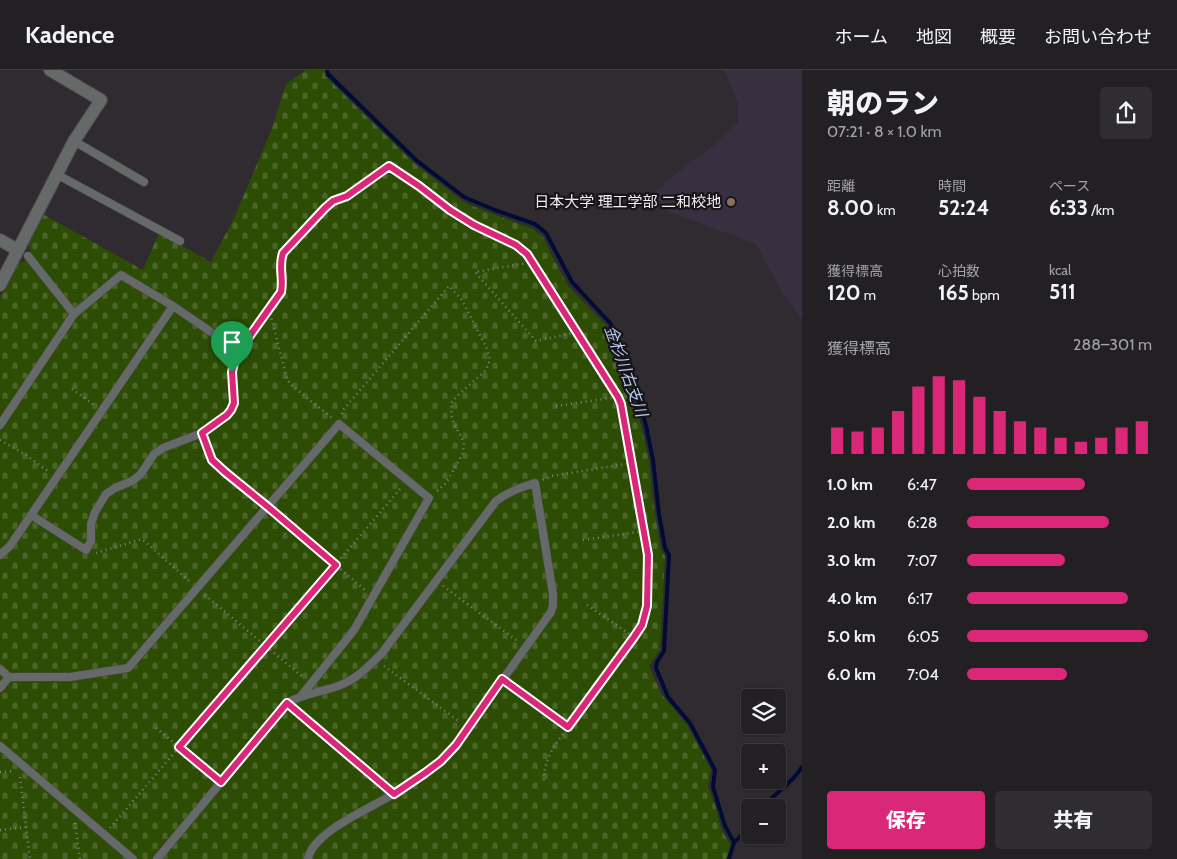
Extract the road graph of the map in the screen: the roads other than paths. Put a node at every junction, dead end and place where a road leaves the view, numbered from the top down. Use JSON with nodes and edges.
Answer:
{"nodes":[{"id":1,"x":50,"y":70,"type":"edge"},
{"id":2,"x":74,"y":141,"type":"junction"},
{"id":3,"x":56,"y":174,"type":"junction"},
{"id":4,"x":144,"y":182,"type":"dead end"},
{"id":5,"x":0,"y":240,"type":"edge"},
{"id":6,"x":180,"y":241,"type":"dead end"},
{"id":7,"x":23,"y":253,"type":"junction"},
{"id":8,"x":0,"y":285,"type":"edge"},
{"id":9,"x":173,"y":306,"type":"junction"},
{"id":10,"x":74,"y":314,"type":"junction"},
{"id":11,"x":0,"y":425,"type":"edge"},
{"id":12,"x":31,"y":515,"type":"junction"},
{"id":13,"x":0,"y":555,"type":"edge"},
{"id":14,"x":0,"y":668,"type":"edge"},
{"id":15,"x":9,"y":677,"type":"junction"},
{"id":16,"x":0,"y":688,"type":"edge"},
{"id":17,"x":301,"y":696,"type":"junction"},
{"id":18,"x":287,"y":703,"type":"junction"},
{"id":19,"x":0,"y":746,"type":"edge"},
{"id":20,"x":394,"y":794,"type":"junction"},
{"id":21,"x":133,"y":859,"type":"edge"},
{"id":22,"x":157,"y":859,"type":"edge"},
{"id":23,"x":308,"y":859,"type":"edge"}],
"edges":[{"from":1,"to":2,"type":"street"},
{"from":2,"to":3,"type":"street"},
{"from":2,"to":4,"type":"lane"},
{"from":3,"to":6,"type":"lane"},
{"from":3,"to":7,"type":"street"},
{"from":5,"to":7,"type":"street"},
{"from":7,"to":8,"type":"street"},
{"from":7,"to":10,"type":"lane"},
{"from":9,"to":10,"type":"lane"},
{"from":9,"to":12,"type":"lane"},
{"from":9,"to":12,"type":"lane"},
{"from":10,"to":11,"type":"lane"},
{"from":12,"to":13,"type":"lane"},
{"from":14,"to":15,"type":"lane"},
{"from":15,"to":16,"type":"lane"},
{"from":15,"to":17,"type":"lane"},
{"from":17,"to":18,"type":"lane"},
{"from":17,"to":20,"type":"lane"},
{"from":18,"to":20,"type":"lane"},
{"from":18,"to":22,"type":"lane"},
{"from":19,"to":21,"type":"lane"},
{"from":20,"to":23,"type":"lane"}]}
